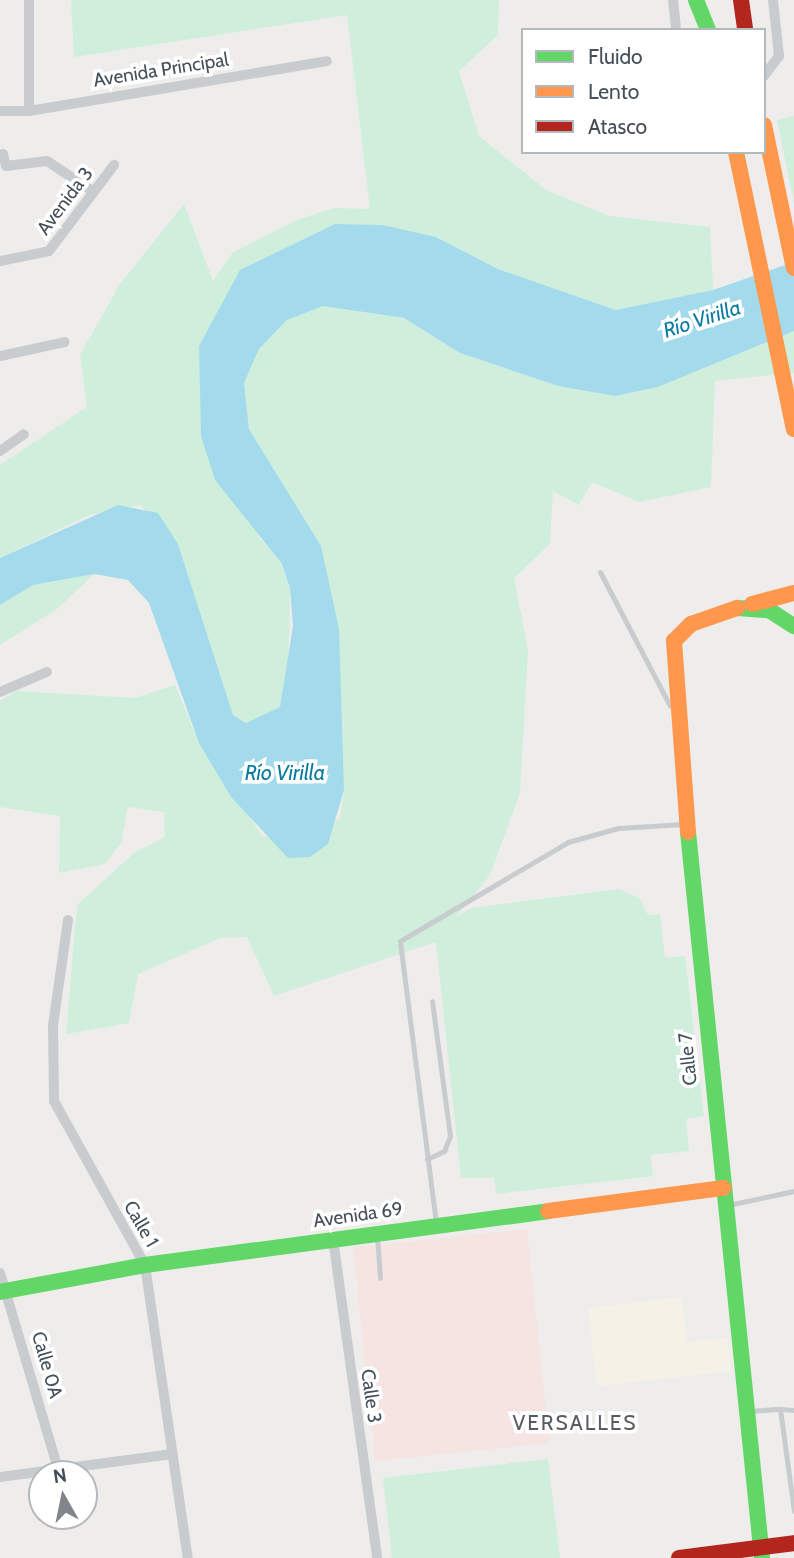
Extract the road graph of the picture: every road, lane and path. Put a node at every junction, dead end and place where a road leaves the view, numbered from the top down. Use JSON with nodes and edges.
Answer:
{"nodes":[{"id":1,"x":29,"y":0,"type":"edge"},
{"id":2,"x":673,"y":0,"type":"edge"},
{"id":3,"x":696,"y":0,"type":"edge"},
{"id":4,"x":708,"y":0,"type":"edge"},
{"id":5,"x":741,"y":0,"type":"edge"},
{"id":6,"x":773,"y":0,"type":"edge"},
{"id":7,"x":676,"y":28,"type":"edge"},
{"id":8,"x":709,"y":28,"type":"edge"},
{"id":9,"x":710,"y":28,"type":"edge"},
{"id":10,"x":745,"y":28,"type":"edge"},
{"id":11,"x":327,"y":61,"type":"dead end"},
{"id":12,"x":766,"y":73,"type":"edge"},
{"id":13,"x":0,"y":111,"type":"edge"},
{"id":14,"x":29,"y":111,"type":"junction"},
{"id":15,"x":766,"y":135,"type":"edge"},
{"id":16,"x":3,"y":154,"type":"dead end"},
{"id":17,"x":736,"y":154,"type":"edge"},
{"id":18,"x":114,"y":165,"type":"dead end"},
{"id":19,"x":94,"y":192,"type":"junction"},
{"id":20,"x":0,"y":261,"type":"edge"},
{"id":21,"x":794,"y":268,"type":"edge"},
{"id":22,"x":65,"y":342,"type":"dead end"},
{"id":23,"x":0,"y":356,"type":"edge"},
{"id":24,"x":794,"y":429,"type":"edge"},
{"id":25,"x":24,"y":434,"type":"dead end"},
{"id":26,"x":0,"y":451,"type":"edge"},
{"id":27,"x":600,"y":572,"type":"dead end"},
{"id":28,"x":794,"y":593,"type":"edge"},
{"id":29,"x":737,"y":608,"type":"junction"},
{"id":30,"x":794,"y":626,"type":"edge"},
{"id":31,"x":47,"y":672,"type":"dead end"},
{"id":32,"x":0,"y":692,"type":"edge"},
{"id":33,"x":672,"y":711,"type":"junction"},
{"id":34,"x":684,"y":824,"type":"junction"},
{"id":35,"x":68,"y":920,"type":"dead end"},
{"id":36,"x":432,"y":1001,"type":"dead end"},
{"id":37,"x":427,"y":1159,"type":"junction"},
{"id":38,"x":723,"y":1188,"type":"junction"},
{"id":39,"x":794,"y":1191,"type":"edge"},
{"id":40,"x":724,"y":1205,"type":"junction"},
{"id":41,"x":437,"y":1226,"type":"junction"},
{"id":42,"x":377,"y":1234,"type":"junction"},
{"id":43,"x":333,"y":1239,"type":"junction"},
{"id":44,"x":145,"y":1265,"type":"junction"},
{"id":45,"x":0,"y":1273,"type":"edge"},
{"id":46,"x":380,"y":1278,"type":"dead end"},
{"id":47,"x":4,"y":1291,"type":"edge"},
{"id":48,"x":780,"y":1409,"type":"junction"},
{"id":49,"x":794,"y":1410,"type":"edge"},
{"id":50,"x":746,"y":1411,"type":"junction"},
{"id":51,"x":172,"y":1454,"type":"junction"},
{"id":52,"x":55,"y":1460,"type":"edge"},
{"id":53,"x":98,"y":1464,"type":"edge"},
{"id":54,"x":28,"y":1473,"type":"edge"},
{"id":55,"x":0,"y":1477,"type":"edge"},
{"id":56,"x":794,"y":1511,"type":"edge"},
{"id":57,"x":794,"y":1543,"type":"edge"},
{"id":58,"x":761,"y":1553,"type":"edge"},
{"id":59,"x":188,"y":1558,"type":"edge"},
{"id":60,"x":377,"y":1558,"type":"edge"},
{"id":61,"x":678,"y":1558,"type":"edge"}],
"edges":[{"from":1,"to":14,"type":"street"},
{"from":2,"to":7,"type":"street"},
{"from":3,"to":8,"type":"main road"},
{"from":4,"to":9,"type":"main road"},
{"from":5,"to":10,"type":"main road"},
{"from":6,"to":12,"type":"street"},
{"from":11,"to":14,"type":"street","name":"Avenida Principal"},
{"from":13,"to":14,"type":"street","name":"Avenida Principal"},
{"from":15,"to":21,"type":"main road"},
{"from":16,"to":19,"type":"street"},
{"from":17,"to":24,"type":"main road"},
{"from":18,"to":19,"type":"street","name":"Avenida 3"},
{"from":19,"to":20,"type":"street","name":"Avenida 3"},
{"from":22,"to":23,"type":"street"},
{"from":25,"to":26,"type":"street"},
{"from":27,"to":33,"type":"lane","name":"Calle 7"},
{"from":28,"to":29,"type":"main road"},
{"from":29,"to":30,"type":"main road"},
{"from":29,"to":33,"type":"main road"},
{"from":31,"to":32,"type":"street"},
{"from":33,"to":34,"type":"main road","name":"Calle 7"},
{"from":34,"to":37,"type":"lane"},
{"from":34,"to":38,"type":"main road","name":"Calle 7"},
{"from":35,"to":44,"type":"street","name":"Calle 1"},
{"from":36,"to":37,"type":"lane"},
{"from":37,"to":41,"type":"lane"},
{"from":38,"to":40,"type":"main road","name":"Calle 7"},
{"from":38,"to":41,"type":"main road","name":"Avenida 69"},
{"from":39,"to":40,"type":"lane"},
{"from":40,"to":50,"type":"main road","name":"Calle 7"},
{"from":41,"to":42,"type":"main road","name":"Avenida 69"},
{"from":42,"to":43,"type":"main road","name":"Avenida 69"},
{"from":42,"to":46,"type":"lane"},
{"from":43,"to":44,"type":"main road","name":"Avenida 69"},
{"from":43,"to":60,"type":"street","name":"Calle 3"},
{"from":44,"to":47,"type":"main road","name":"Avenida 69"},
{"from":44,"to":51,"type":"street","name":"Calle 1"},
{"from":45,"to":47,"type":"street","name":"Calle 0A"},
{"from":47,"to":52,"type":"street","name":"Calle 0A"},
{"from":48,"to":49,"type":"lane"},
{"from":48,"to":50,"type":"lane"},
{"from":48,"to":56,"type":"lane"},
{"from":50,"to":58,"type":"main road","name":"Calle 7"},
{"from":51,"to":53,"type":"street"},
{"from":51,"to":59,"type":"street","name":"Calle 1"},
{"from":54,"to":55,"type":"street"},
{"from":57,"to":58,"type":"main road"},
{"from":58,"to":61,"type":"main road"}]}
